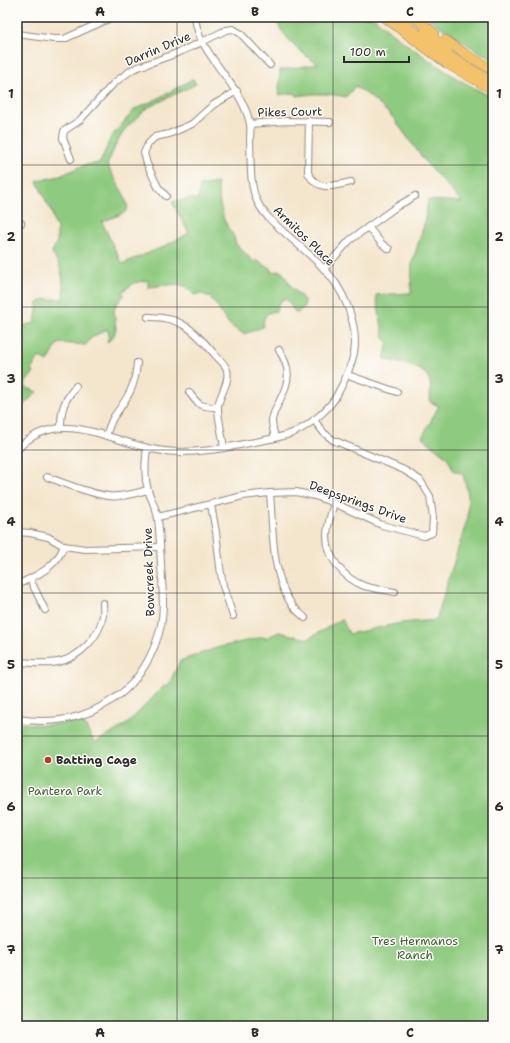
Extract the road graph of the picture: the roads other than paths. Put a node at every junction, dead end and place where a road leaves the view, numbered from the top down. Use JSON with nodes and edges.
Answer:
{"nodes":[{"id":1,"x":113,"y":17,"type":"edge"},
{"id":2,"x":195,"y":17,"type":"edge"},
{"id":3,"x":384,"y":17,"type":"edge"},
{"id":4,"x":396,"y":17,"type":"edge"},
{"id":5,"x":406,"y":17,"type":"edge"},
{"id":6,"x":414,"y":17,"type":"edge"},
{"id":7,"x":17,"y":34,"type":"edge"},
{"id":8,"x":202,"y":42,"type":"junction"},
{"id":9,"x":270,"y":65,"type":"dead end"},
{"id":10,"x":493,"y":70,"type":"edge"},
{"id":11,"x":493,"y":75,"type":"edge"},
{"id":12,"x":493,"y":82,"type":"edge"},
{"id":13,"x":493,"y":90,"type":"edge"},
{"id":14,"x":237,"y":91,"type":"junction"},
{"id":15,"x":309,"y":122,"type":"junction"},
{"id":16,"x":330,"y":122,"type":"dead end"},
{"id":17,"x":250,"y":124,"type":"junction"},
{"id":18,"x":71,"y":159,"type":"dead end"},
{"id":19,"x":350,"y":182,"type":"dead end"},
{"id":20,"x":166,"y":196,"type":"dead end"},
{"id":21,"x":415,"y":196,"type":"dead end"},
{"id":22,"x":368,"y":227,"type":"junction"},
{"id":23,"x":389,"y":249,"type":"dead end"},
{"id":24,"x":324,"y":269,"type":"junction"},
{"id":25,"x":148,"y":317,"type":"dead end"},
{"id":26,"x":279,"y":350,"type":"dead end"},
{"id":27,"x":137,"y":363,"type":"dead end"},
{"id":28,"x":348,"y":375,"type":"junction"},
{"id":29,"x":76,"y":386,"type":"dead end"},
{"id":30,"x":189,"y":392,"type":"dead end"},
{"id":31,"x":397,"y":392,"type":"dead end"},
{"id":32,"x":218,"y":407,"type":"junction"},
{"id":33,"x":314,"y":420,"type":"junction"},
{"id":34,"x":61,"y":427,"type":"junction"},
{"id":35,"x":106,"y":436,"type":"junction"},
{"id":36,"x":275,"y":438,"type":"junction"},
{"id":37,"x":147,"y":448,"type":"junction"},
{"id":38,"x":224,"y":448,"type":"junction"},
{"id":39,"x":17,"y":450,"type":"edge"},
{"id":40,"x":47,"y":477,"type":"dead end"},
{"id":41,"x":148,"y":490,"type":"junction"},
{"id":42,"x":270,"y":493,"type":"junction"},
{"id":43,"x":334,"y":503,"type":"junction"},
{"id":44,"x":211,"y":505,"type":"junction"},
{"id":45,"x":158,"y":517,"type":"junction"},
{"id":46,"x":17,"y":532,"type":"edge"},
{"id":47,"x":64,"y":546,"type":"junction"},
{"id":48,"x":160,"y":547,"type":"junction"},
{"id":49,"x":30,"y":579,"type":"junction"},
{"id":50,"x":17,"y":585,"type":"edge"},
{"id":51,"x":395,"y":592,"type":"dead end"},
{"id":52,"x":103,"y":603,"type":"dead end"},
{"id":53,"x":46,"y":610,"type":"dead end"},
{"id":54,"x":232,"y":616,"type":"dead end"},
{"id":55,"x":305,"y":618,"type":"dead end"},
{"id":56,"x":17,"y":662,"type":"edge"},
{"id":57,"x":17,"y":719,"type":"edge"}],
"edges":[{"from":1,"to":7,"type":"street"},
{"from":2,"to":8,"type":"street","name":"Armitos Place"},
{"from":3,"to":13,"type":"highway"},
{"from":4,"to":12,"type":"highway"},
{"from":5,"to":11,"type":"highway"},
{"from":6,"to":10,"type":"highway"},
{"from":8,"to":9,"type":"street","name":"Darrin Drive"},
{"from":8,"to":14,"type":"street","name":"Armitos Place"},
{"from":8,"to":18,"type":"street","name":"Darrin Drive"},
{"from":14,"to":17,"type":"street","name":"Armitos Place"},
{"from":14,"to":20,"type":"street"},
{"from":15,"to":16,"type":"street","name":"Pikes Court"},
{"from":15,"to":17,"type":"street","name":"Pikes Court"},
{"from":15,"to":19,"type":"street"},
{"from":17,"to":24,"type":"street","name":"Armitos Place"},
{"from":21,"to":22,"type":"street"},
{"from":22,"to":23,"type":"street"},
{"from":22,"to":24,"type":"street"},
{"from":24,"to":28,"type":"street","name":"Armitos Place"},
{"from":25,"to":32,"type":"street"},
{"from":26,"to":36,"type":"street"},
{"from":27,"to":35,"type":"street"},
{"from":28,"to":31,"type":"street"},
{"from":28,"to":33,"type":"street","name":"Armitos Place"},
{"from":29,"to":34,"type":"street"},
{"from":30,"to":32,"type":"street"},
{"from":32,"to":38,"type":"street"},
{"from":33,"to":36,"type":"street","name":"Armitos Place"},
{"from":33,"to":43,"type":"street","name":"Deepsprings Drive"},
{"from":34,"to":35,"type":"street","name":"Armitos Place"},
{"from":34,"to":39,"type":"street","name":"Armitos Place"},
{"from":35,"to":37,"type":"street","name":"Armitos Place"},
{"from":36,"to":38,"type":"street","name":"Armitos Place"},
{"from":37,"to":38,"type":"street","name":"Armitos Place"},
{"from":37,"to":41,"type":"street","name":"Bowcreek Drive"},
{"from":40,"to":41,"type":"street"},
{"from":41,"to":45,"type":"street","name":"Bowcreek Drive"},
{"from":42,"to":43,"type":"street","name":"Deepsprings Drive"},
{"from":42,"to":44,"type":"street","name":"Deepsprings Drive"},
{"from":42,"to":55,"type":"street"},
{"from":43,"to":51,"type":"street"},
{"from":44,"to":45,"type":"street","name":"Deepsprings Drive"},
{"from":44,"to":54,"type":"street"},
{"from":45,"to":48,"type":"street","name":"Bowcreek Drive"},
{"from":46,"to":47,"type":"street"},
{"from":47,"to":48,"type":"street"},
{"from":47,"to":49,"type":"street"},
{"from":48,"to":57,"type":"street","name":"Bowcreek Drive"},
{"from":49,"to":50,"type":"street"},
{"from":49,"to":53,"type":"street"},
{"from":52,"to":56,"type":"street"}]}
